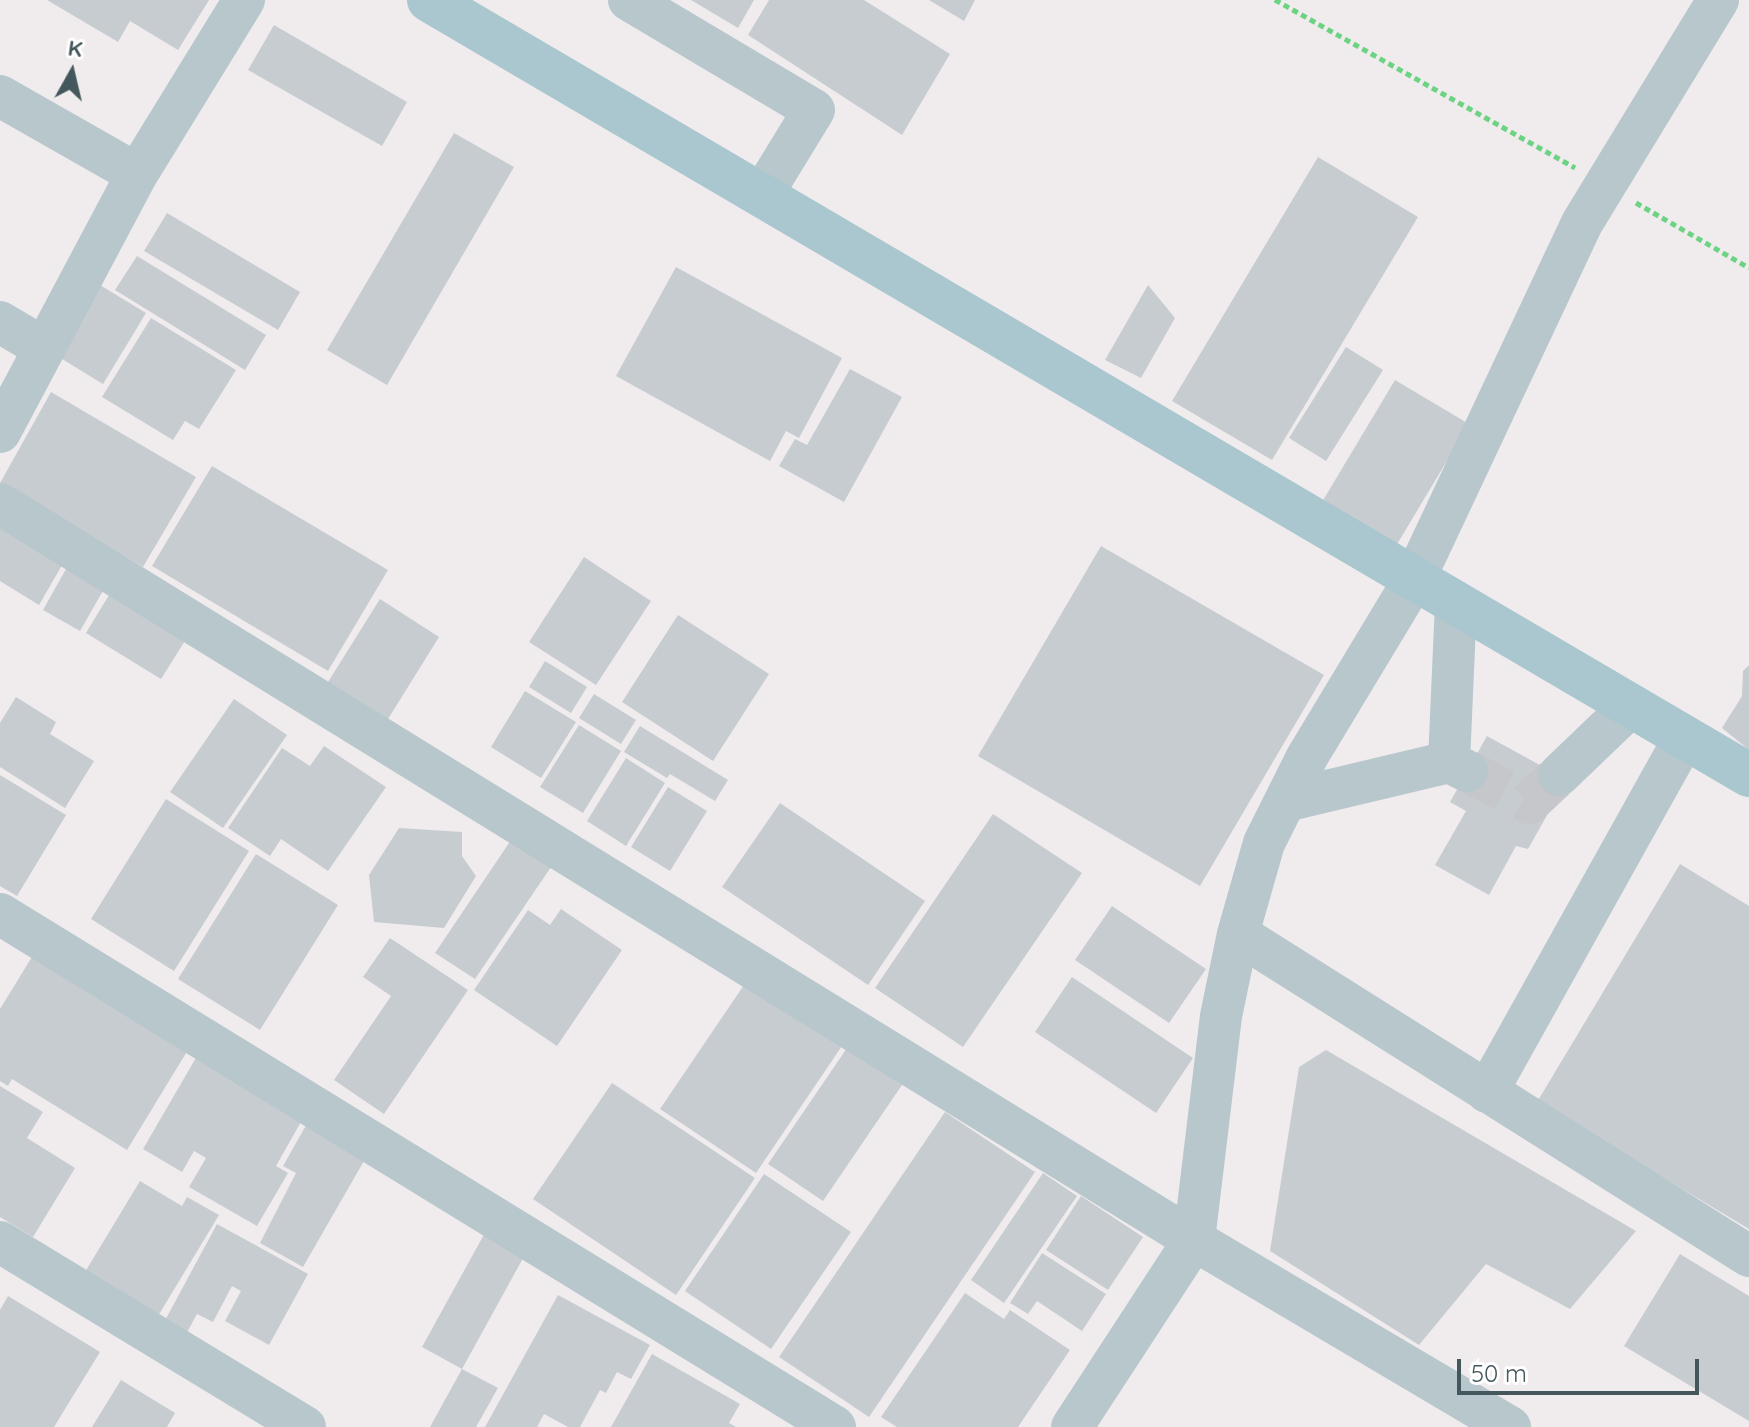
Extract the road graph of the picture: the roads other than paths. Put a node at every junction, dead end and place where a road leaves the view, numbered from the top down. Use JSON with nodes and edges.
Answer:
{"nodes":[{"id":1,"x":244,"y":0,"type":"edge"},
{"id":2,"x":429,"y":0,"type":"edge"},
{"id":3,"x":629,"y":0,"type":"edge"},
{"id":4,"x":1718,"y":0,"type":"edge"},
{"id":5,"x":0,"y":96,"type":"edge"},
{"id":6,"x":137,"y":174,"type":"junction"},
{"id":7,"x":762,"y":195,"type":"junction"},
{"id":8,"x":0,"y":322,"type":"edge"},
{"id":9,"x":44,"y":348,"type":"junction"},
{"id":10,"x":0,"y":432,"type":"edge"},
{"id":11,"x":0,"y":504,"type":"edge"},
{"id":12,"x":1415,"y":578,"type":"junction"},
{"id":13,"x":1456,"y":602,"type":"junction"},
{"id":14,"x":1631,"y":706,"type":"junction"},
{"id":15,"x":1685,"y":737,"type":"junction"},
{"id":16,"x":1559,"y":775,"type":"tunnel mouth"},
{"id":17,"x":1749,"y":775,"type":"edge"},
{"id":18,"x":1285,"y":801,"type":"junction"},
{"id":19,"x":0,"y":914,"type":"edge"},
{"id":20,"x":1238,"y":934,"type":"junction"},
{"id":21,"x":1487,"y":1092,"type":"junction"},
{"id":22,"x":1194,"y":1240,"type":"junction"},
{"id":23,"x":0,"y":1242,"type":"edge"},
{"id":24,"x":1749,"y":1256,"type":"edge"},
{"id":25,"x":1495,"y":1423,"type":"edge"},
{"id":26,"x":305,"y":1427,"type":"edge"},
{"id":27,"x":835,"y":1427,"type":"edge"},
{"id":28,"x":1072,"y":1427,"type":"edge"}],
"edges":[{"from":1,"to":6,"type":"street"},
{"from":2,"to":7,"type":"main road"},
{"from":3,"to":7,"type":"street"},
{"from":4,"to":12,"type":"street"},
{"from":5,"to":6,"type":"street"},
{"from":6,"to":9,"type":"street"},
{"from":7,"to":12,"type":"main road"},
{"from":8,"to":9,"type":"street"},
{"from":9,"to":10,"type":"street"},
{"from":11,"to":22,"type":"street"},
{"from":12,"to":13,"type":"main road"},
{"from":12,"to":18,"type":"street"},
{"from":13,"to":14,"type":"main road"},
{"from":13,"to":18,"type":"street"},
{"from":14,"to":15,"type":"main road"},
{"from":14,"to":16,"type":"street"},
{"from":15,"to":17,"type":"main road"},
{"from":15,"to":21,"type":"street"},
{"from":18,"to":20,"type":"street"},
{"from":19,"to":27,"type":"street"},
{"from":20,"to":21,"type":"street"},
{"from":20,"to":22,"type":"street"},
{"from":21,"to":24,"type":"street"},
{"from":22,"to":25,"type":"street"},
{"from":22,"to":28,"type":"street"},
{"from":23,"to":26,"type":"street"}]}
